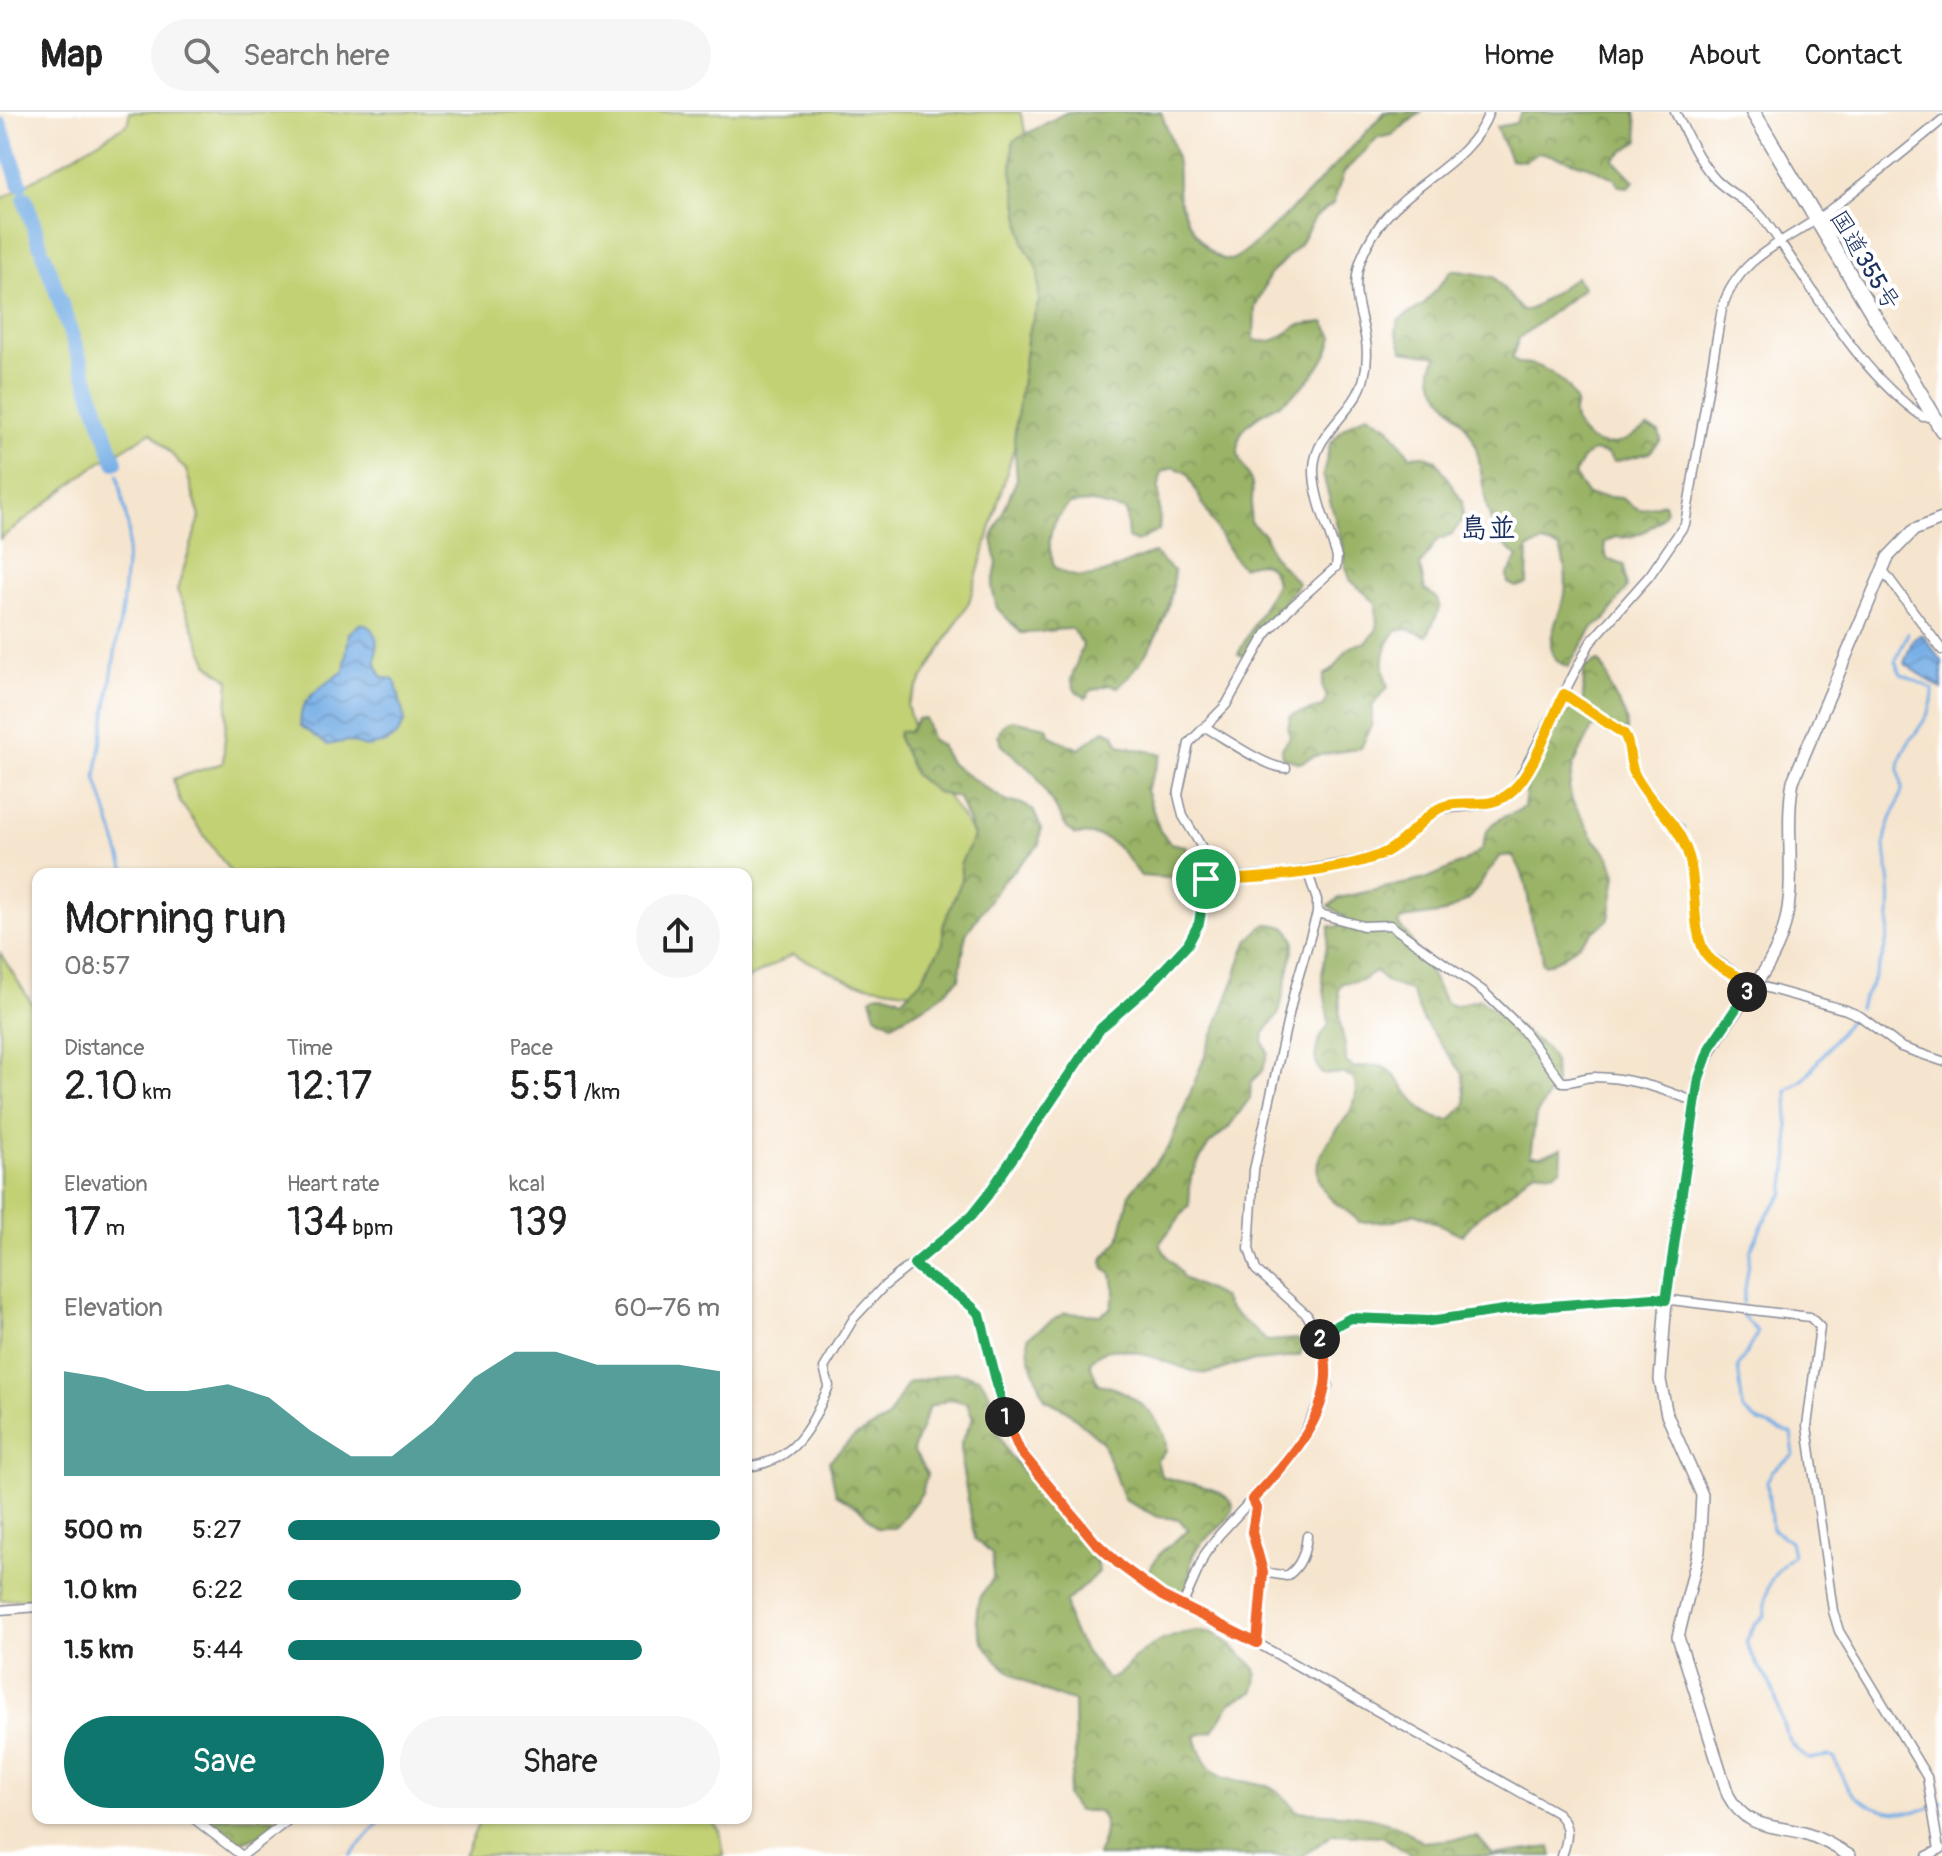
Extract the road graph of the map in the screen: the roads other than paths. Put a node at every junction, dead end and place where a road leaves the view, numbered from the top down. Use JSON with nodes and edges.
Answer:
{"nodes":[{"id":1,"x":1489,"y":112,"type":"edge"},
{"id":2,"x":1675,"y":112,"type":"edge"},
{"id":3,"x":1753,"y":112,"type":"edge"},
{"id":4,"x":1942,"y":120,"type":"edge"},
{"id":5,"x":1816,"y":220,"type":"junction"},
{"id":6,"x":1777,"y":240,"type":"junction"},
{"id":7,"x":1933,"y":416,"type":"junction"},
{"id":8,"x":1942,"y":430,"type":"edge"},
{"id":9,"x":1942,"y":519,"type":"edge"},
{"id":10,"x":1881,"y":568,"type":"junction"},
{"id":11,"x":1942,"y":650,"type":"edge"},
{"id":12,"x":1564,"y":694,"type":"junction"},
{"id":13,"x":1205,"y":727,"type":"junction"},
{"id":14,"x":1286,"y":768,"type":"dead end"},
{"id":15,"x":1307,"y":870,"type":"junction"},
{"id":16,"x":1206,"y":879,"type":"junction"},
{"id":17,"x":1317,"y":913,"type":"junction"},
{"id":18,"x":1753,"y":984,"type":"junction"},
{"id":19,"x":1942,"y":1061,"type":"edge"},
{"id":20,"x":1695,"y":1102,"type":"junction"},
{"id":21,"x":914,"y":1264,"type":"junction"},
{"id":22,"x":1666,"y":1300,"type":"junction"},
{"id":23,"x":1318,"y":1335,"type":"junction"},
{"id":24,"x":752,"y":1465,"type":"edge"},
{"id":25,"x":1252,"y":1500,"type":"junction"},
{"id":26,"x":1307,"y":1536,"type":"dead end"},
{"id":27,"x":1263,"y":1572,"type":"junction"},
{"id":28,"x":1183,"y":1604,"type":"junction"},
{"id":29,"x":32,"y":1607,"type":"edge"},
{"id":30,"x":0,"y":1610,"type":"edge"},
{"id":31,"x":1257,"y":1643,"type":"junction"},
{"id":32,"x":201,"y":1824,"type":"edge"},
{"id":33,"x":283,"y":1824,"type":"edge"},
{"id":34,"x":1941,"y":1849,"type":"edge"},
{"id":35,"x":242,"y":1856,"type":"edge"},
{"id":36,"x":1562,"y":1856,"type":"edge"},
{"id":37,"x":1850,"y":1856,"type":"edge"},
{"id":38,"x":1927,"y":1856,"type":"edge"}],
"edges":[{"from":1,"to":13,"type":"street"},
{"from":2,"to":6,"type":"street"},
{"from":3,"to":5,"type":"highway","name":"国道355号"},
{"from":4,"to":5,"type":"street"},
{"from":5,"to":6,"type":"street"},
{"from":5,"to":7,"type":"highway","name":"国道355号"},
{"from":6,"to":7,"type":"street"},
{"from":6,"to":12,"type":"street"},
{"from":7,"to":8,"type":"highway","name":"国道355号"},
{"from":9,"to":10,"type":"street"},
{"from":10,"to":11,"type":"street"},
{"from":10,"to":18,"type":"street"},
{"from":12,"to":15,"type":"street"},
{"from":12,"to":18,"type":"street"},
{"from":13,"to":14,"type":"street"},
{"from":13,"to":16,"type":"street"},
{"from":15,"to":16,"type":"street"},
{"from":15,"to":17,"type":"street"},
{"from":16,"to":21,"type":"street"},
{"from":17,"to":20,"type":"street"},
{"from":17,"to":23,"type":"street"},
{"from":18,"to":19,"type":"street"},
{"from":18,"to":20,"type":"street"},
{"from":20,"to":22,"type":"street"},
{"from":21,"to":24,"type":"street"},
{"from":21,"to":28,"type":"street"},
{"from":22,"to":23,"type":"street"},
{"from":22,"to":34,"type":"street"},
{"from":22,"to":37,"type":"street"},
{"from":23,"to":25,"type":"street"},
{"from":25,"to":27,"type":"street"},
{"from":25,"to":28,"type":"street"},
{"from":26,"to":27,"type":"street"},
{"from":27,"to":31,"type":"street"},
{"from":28,"to":31,"type":"street"},
{"from":29,"to":30,"type":"street"},
{"from":31,"to":36,"type":"street"},
{"from":32,"to":35,"type":"street"},
{"from":33,"to":35,"type":"street"},
{"from":34,"to":38,"type":"street"}]}
